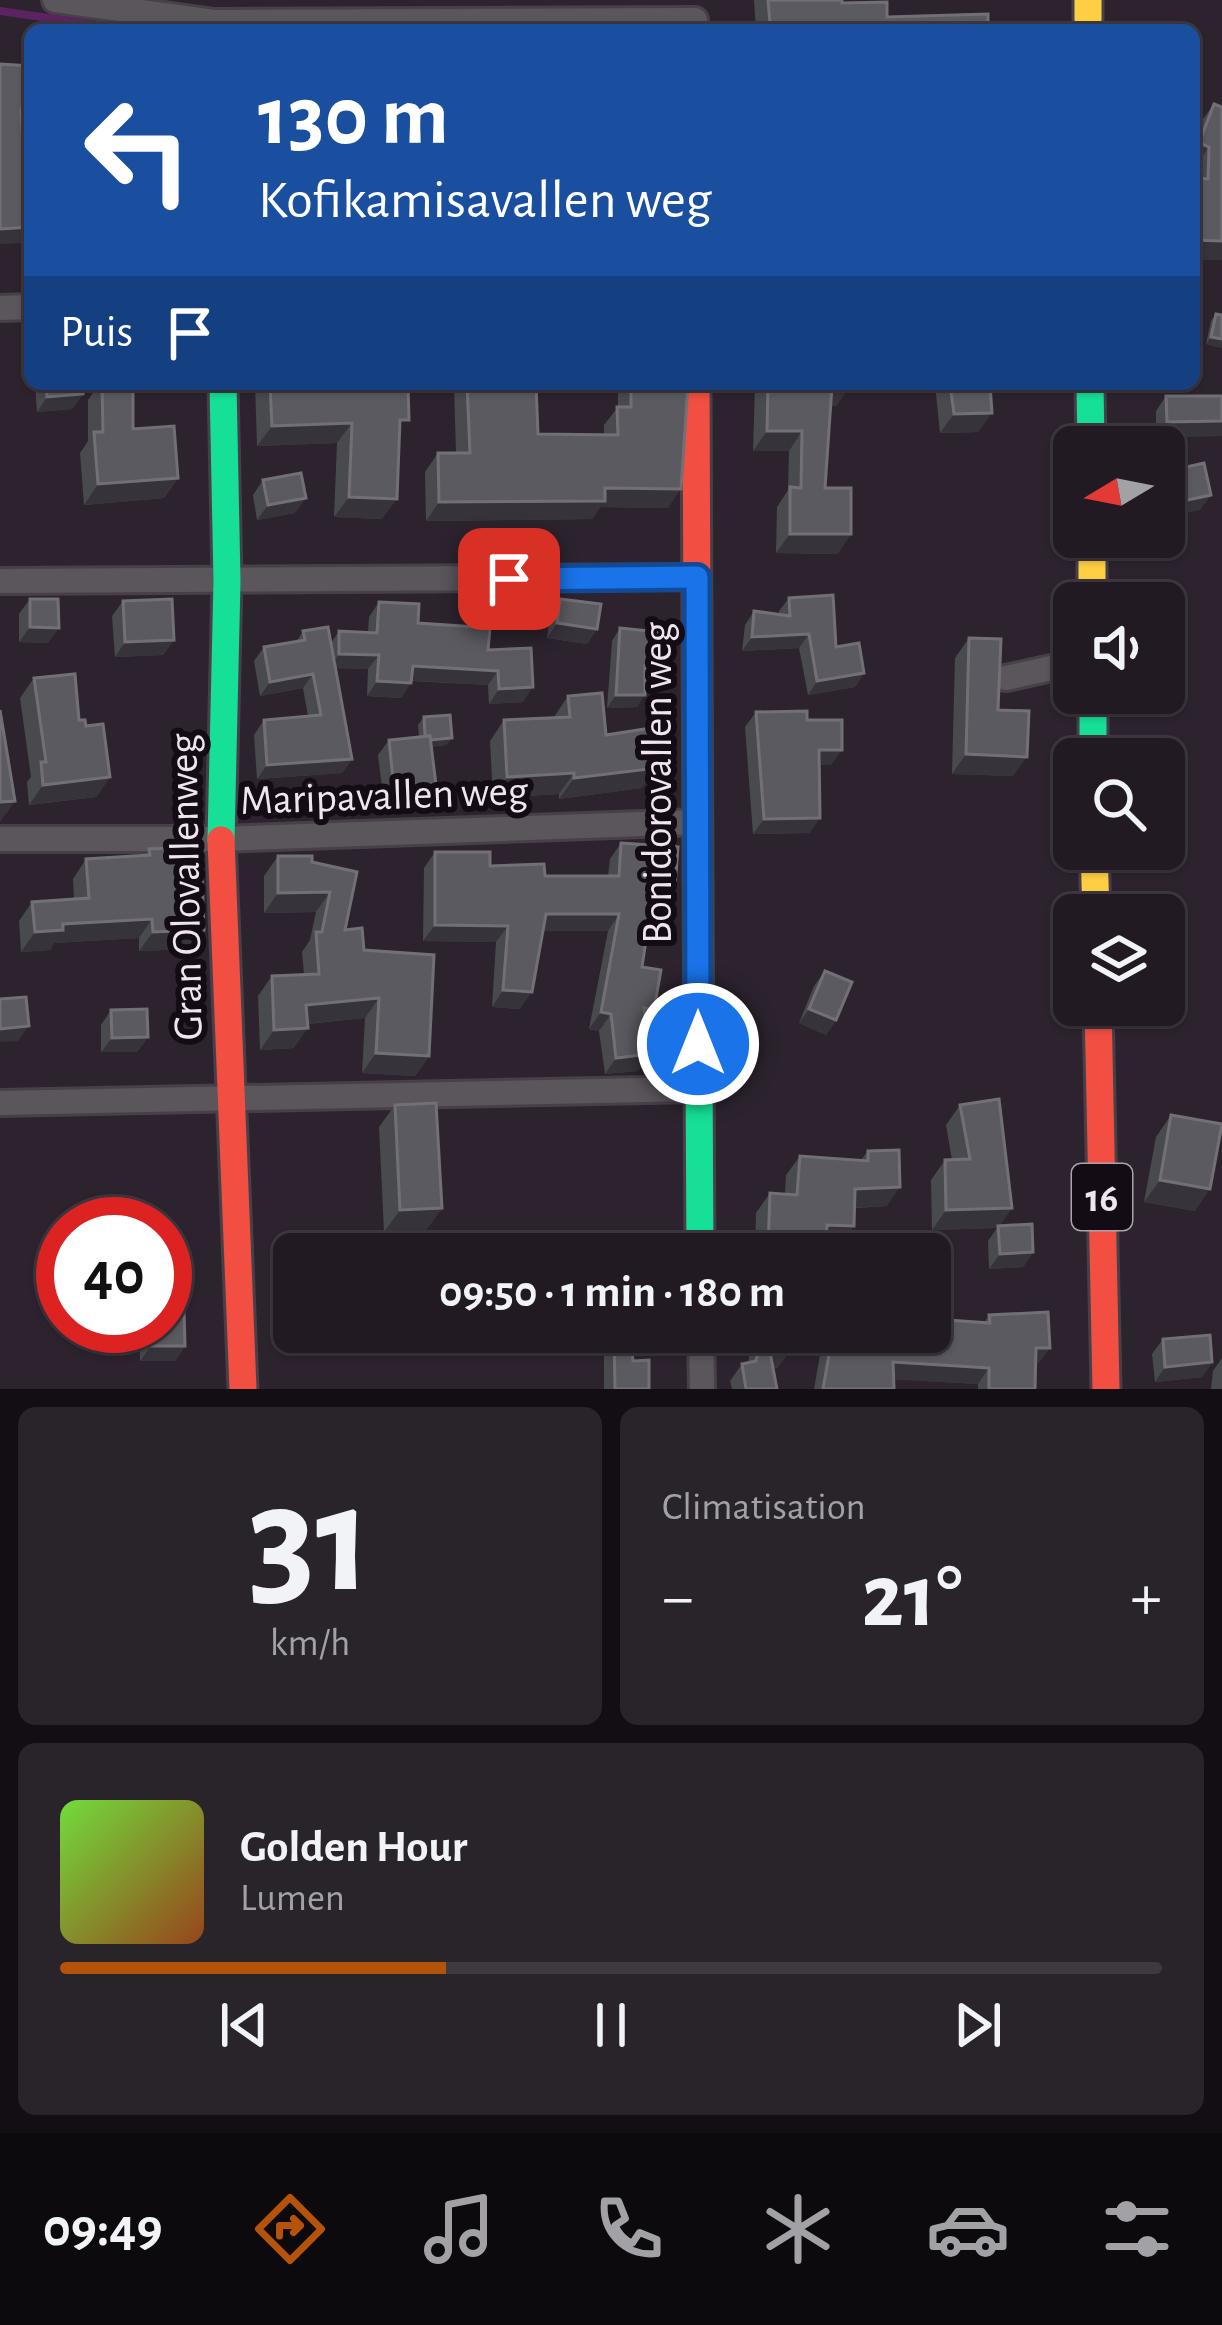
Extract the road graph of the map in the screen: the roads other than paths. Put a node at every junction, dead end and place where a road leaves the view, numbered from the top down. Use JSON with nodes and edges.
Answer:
{"nodes":[{"id":1,"x":55,"y":0,"type":"edge"},
{"id":2,"x":214,"y":17,"type":"edge"},
{"id":3,"x":695,"y":17,"type":"edge"},
{"id":4,"x":223,"y":390,"type":"edge"},
{"id":5,"x":696,"y":390,"type":"edge"},
{"id":6,"x":1090,"y":390,"type":"edge"},
{"id":7,"x":1091,"y":426,"type":"edge"},
{"id":8,"x":697,"y":577,"type":"junction"},
{"id":9,"x":0,"y":581,"type":"edge"},
{"id":10,"x":227,"y":581,"type":"junction"},
{"id":11,"x":1053,"y":668,"type":"edge"},
{"id":12,"x":1006,"y":678,"type":"edge"},
{"id":13,"x":699,"y":822,"type":"junction"},
{"id":14,"x":0,"y":839,"type":"edge"},
{"id":15,"x":221,"y":839,"type":"junction"},
{"id":16,"x":1097,"y":1026,"type":"edge"},
{"id":17,"x":698,"y":1089,"type":"junction"},
{"id":18,"x":230,"y":1102,"type":"junction"},
{"id":19,"x":0,"y":1103,"type":"edge"},
{"id":20,"x":700,"y":1233,"type":"edge"},
{"id":21,"x":701,"y":1353,"type":"edge"},
{"id":22,"x":243,"y":1389,"type":"edge"},
{"id":23,"x":702,"y":1389,"type":"edge"},
{"id":24,"x":1106,"y":1389,"type":"edge"}],
"edges":[{"from":1,"to":2,"type":"street"},
{"from":2,"to":3,"type":"street"},
{"from":4,"to":10,"type":"street","name":"Gran Olovallenweg"},
{"from":5,"to":8,"type":"street","name":"Bonidorovallen weg"},
{"from":6,"to":7,"type":"street"},
{"from":8,"to":10,"type":"street"},
{"from":8,"to":13,"type":"street","name":"Bonidorovallen weg"},
{"from":9,"to":10,"type":"street"},
{"from":10,"to":15,"type":"street","name":"Gran Olovallenweg"},
{"from":11,"to":12,"type":"street"},
{"from":13,"to":15,"type":"street","name":"Maripavallen weg"},
{"from":13,"to":17,"type":"street","name":"Bonidorovallen weg"},
{"from":14,"to":15,"type":"street","name":"Maripavallen weg"},
{"from":15,"to":18,"type":"street","name":"Gran Olovallenweg"},
{"from":16,"to":24,"type":"street","number":"16"},
{"from":17,"to":18,"type":"street"},
{"from":17,"to":20,"type":"street","name":"Bonidorovallen weg"},
{"from":18,"to":19,"type":"street"},
{"from":18,"to":22,"type":"street","name":"Gran Olovallenweg"},
{"from":21,"to":23,"type":"street"}]}
